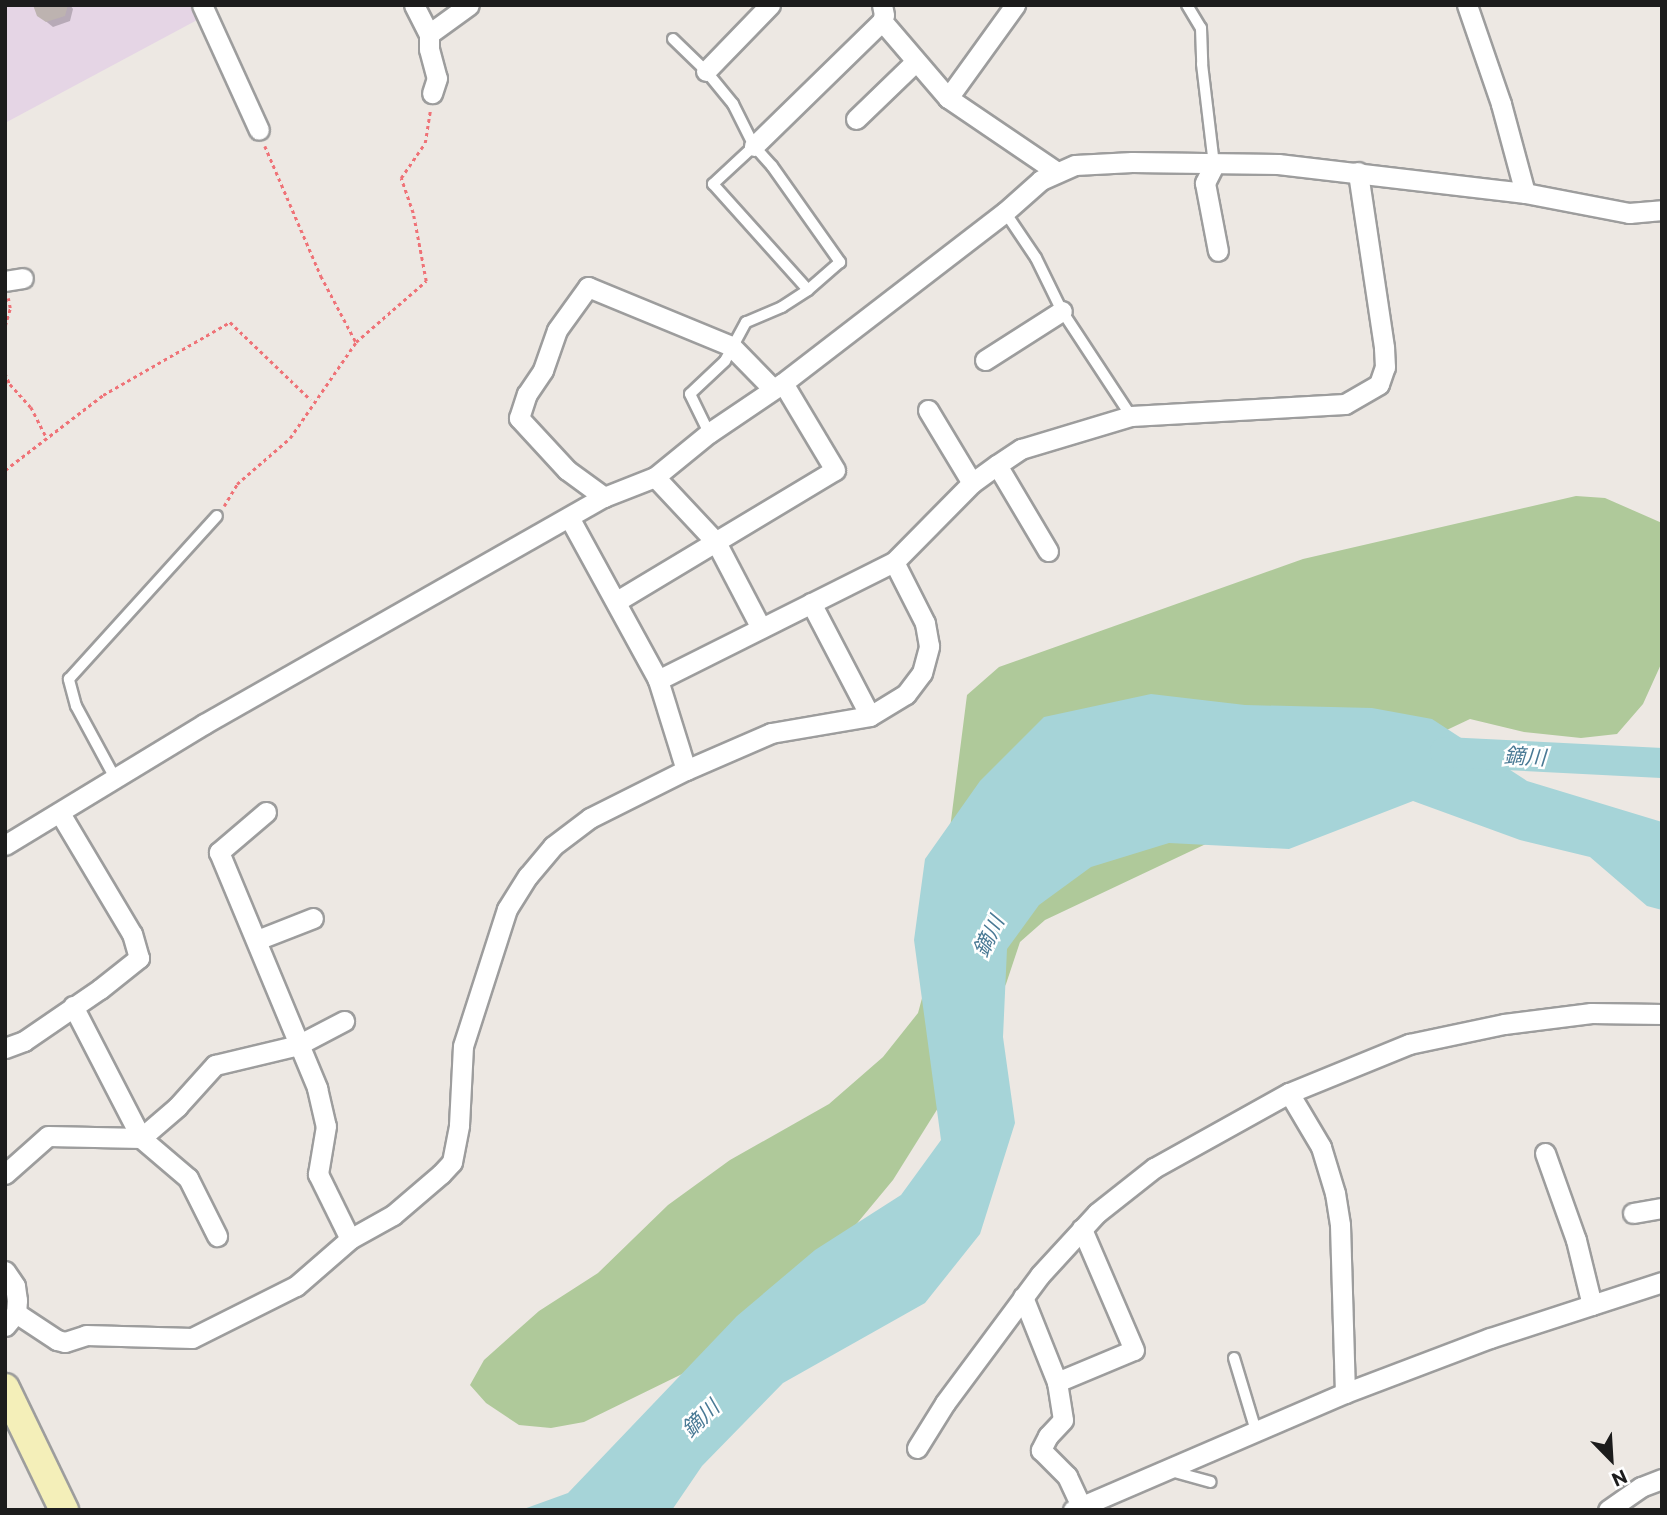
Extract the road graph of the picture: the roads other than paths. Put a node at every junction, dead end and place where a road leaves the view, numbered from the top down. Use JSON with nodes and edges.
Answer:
{"nodes":[{"id":1,"x":202,"y":5,"type":"edge"},
{"id":2,"x":414,"y":5,"type":"edge"},
{"id":3,"x":469,"y":5,"type":"edge"},
{"id":4,"x":770,"y":5,"type":"edge"},
{"id":5,"x":1015,"y":5,"type":"edge"},
{"id":6,"x":1187,"y":5,"type":"edge"},
{"id":7,"x":1467,"y":5,"type":"edge"},
{"id":8,"x":882,"y":13,"type":"edge"},
{"id":9,"x":429,"y":34,"type":"junction"},
{"id":10,"x":673,"y":40,"type":"dead end"},
{"id":11,"x":916,"y":61,"type":"junction"},
{"id":12,"x":706,"y":71,"type":"junction"},
{"id":13,"x":432,"y":93,"type":"road end"},
{"id":14,"x":948,"y":98,"type":"junction"},
{"id":15,"x":856,"y":119,"type":"dead end"},
{"id":16,"x":259,"y":130,"type":"road end"},
{"id":17,"x":754,"y":146,"type":"junction"},
{"id":18,"x":1213,"y":164,"type":"junction"},
{"id":19,"x":1057,"y":172,"type":"junction"},
{"id":20,"x":1358,"y":172,"type":"junction"},
{"id":21,"x":1525,"y":193,"type":"junction"},
{"id":22,"x":1662,"y":210,"type":"edge"},
{"id":23,"x":1005,"y":212,"type":"junction"},
{"id":24,"x":1218,"y":251,"type":"dead end"},
{"id":25,"x":807,"y":290,"type":"junction"},
{"id":26,"x":1062,"y":311,"type":"junction"},
{"id":27,"x":731,"y":346,"type":"junction"},
{"id":28,"x":985,"y":360,"type":"dead end"},
{"id":29,"x":778,"y":386,"type":"junction"},
{"id":30,"x":928,"y":410,"type":"dead end"},
{"id":31,"x":1130,"y":416,"type":"junction"},
{"id":32,"x":709,"y":433,"type":"junction"},
{"id":33,"x":997,"y":465,"type":"junction"},
{"id":34,"x":654,"y":477,"type":"junction"},
{"id":35,"x":972,"y":483,"type":"junction"},
{"id":36,"x":604,"y":497,"type":"junction"},
{"id":37,"x":218,"y":516,"type":"road end"},
{"id":38,"x":570,"y":519,"type":"junction"},
{"id":39,"x":716,"y":542,"type":"junction"},
{"id":40,"x":1048,"y":551,"type":"dead end"},
{"id":41,"x":894,"y":562,"type":"junction"},
{"id":42,"x":617,"y":601,"type":"junction"},
{"id":43,"x":811,"y":603,"type":"junction"},
{"id":44,"x":761,"y":628,"type":"junction"},
{"id":45,"x":658,"y":680,"type":"junction"},
{"id":46,"x":870,"y":716,"type":"junction"},
{"id":47,"x":685,"y":770,"type":"junction"},
{"id":48,"x":116,"y":778,"type":"junction"},
{"id":49,"x":266,"y":812,"type":"dead end"},
{"id":50,"x":60,"y":813,"type":"junction"},
{"id":51,"x":5,"y":845,"type":"edge"},
{"id":52,"x":313,"y":918,"type":"dead end"},
{"id":53,"x":257,"y":940,"type":"junction"},
{"id":54,"x":73,"y":1006,"type":"junction"},
{"id":55,"x":1662,"y":1014,"type":"edge"},
{"id":56,"x":344,"y":1021,"type":"dead end"},
{"id":57,"x":298,"y":1045,"type":"junction"},
{"id":58,"x":5,"y":1048,"type":"edge"},
{"id":59,"x":1289,"y":1093,"type":"junction"},
{"id":60,"x":141,"y":1138,"type":"junction"},
{"id":61,"x":1545,"y":1153,"type":"dead end"},
{"id":62,"x":5,"y":1174,"type":"edge"},
{"id":63,"x":1662,"y":1208,"type":"edge"},
{"id":64,"x":1633,"y":1213,"type":"dead end"},
{"id":65,"x":1082,"y":1229,"type":"junction"},
{"id":66,"x":217,"y":1236,"type":"dead end"},
{"id":67,"x":350,"y":1239,"type":"junction"},
{"id":68,"x":5,"y":1271,"type":"edge"},
{"id":69,"x":1662,"y":1282,"type":"edge"},
{"id":70,"x":1023,"y":1297,"type":"junction"},
{"id":71,"x":1592,"y":1305,"type":"junction"},
{"id":72,"x":11,"y":1320,"type":"edge"},
{"id":73,"x":1234,"y":1357,"type":"dead end"},
{"id":74,"x":1057,"y":1382,"type":"junction"},
{"id":75,"x":5,"y":1388,"type":"edge"},
{"id":76,"x":1345,"y":1393,"type":"junction"},
{"id":77,"x":1256,"y":1431,"type":"junction"},
{"id":78,"x":917,"y":1448,"type":"dead end"},
{"id":79,"x":1165,"y":1470,"type":"junction"},
{"id":80,"x":1662,"y":1479,"type":"edge"},
{"id":81,"x":1211,"y":1482,"type":"dead end"},
{"id":82,"x":1079,"y":1509,"type":"edge"},
{"id":83,"x":64,"y":1510,"type":"edge"},
{"id":84,"x":1608,"y":1510,"type":"edge"}],
"edges":[{"from":1,"to":16,"type":"street"},
{"from":2,"to":9,"type":"street"},
{"from":3,"to":9,"type":"street"},
{"from":4,"to":12,"type":"street"},
{"from":5,"to":14,"type":"street"},
{"from":6,"to":18,"type":"lane"},
{"from":7,"to":21,"type":"street"},
{"from":8,"to":11,"type":"street"},
{"from":8,"to":17,"type":"street"},
{"from":9,"to":13,"type":"street"},
{"from":10,"to":12,"type":"lane"},
{"from":11,"to":14,"type":"street"},
{"from":11,"to":15,"type":"street"},
{"from":12,"to":17,"type":"lane"},
{"from":14,"to":19,"type":"street"},
{"from":17,"to":25,"type":"lane"},
{"from":17,"to":25,"type":"lane"},
{"from":18,"to":19,"type":"street"},
{"from":18,"to":20,"type":"street"},
{"from":18,"to":24,"type":"street"},
{"from":19,"to":23,"type":"street"},
{"from":20,"to":21,"type":"street"},
{"from":20,"to":31,"type":"street"},
{"from":21,"to":22,"type":"street"},
{"from":23,"to":26,"type":"lane"},
{"from":23,"to":29,"type":"street"},
{"from":25,"to":27,"type":"lane"},
{"from":26,"to":28,"type":"street"},
{"from":26,"to":31,"type":"lane"},
{"from":27,"to":29,"type":"street"},
{"from":27,"to":32,"type":"lane"},
{"from":27,"to":36,"type":"street"},
{"from":29,"to":32,"type":"street"},
{"from":29,"to":39,"type":"street"},
{"from":30,"to":35,"type":"street"},
{"from":31,"to":33,"type":"street"},
{"from":32,"to":34,"type":"street"},
{"from":33,"to":35,"type":"street"},
{"from":33,"to":40,"type":"street"},
{"from":34,"to":36,"type":"street"},
{"from":34,"to":39,"type":"street"},
{"from":35,"to":41,"type":"street"},
{"from":36,"to":38,"type":"street"},
{"from":37,"to":48,"type":"lane"},
{"from":38,"to":42,"type":"street"},
{"from":38,"to":48,"type":"street"},
{"from":39,"to":42,"type":"street"},
{"from":39,"to":44,"type":"street"},
{"from":41,"to":43,"type":"street"},
{"from":41,"to":46,"type":"street"},
{"from":42,"to":45,"type":"street"},
{"from":43,"to":44,"type":"street"},
{"from":43,"to":46,"type":"street"},
{"from":44,"to":45,"type":"street"},
{"from":45,"to":47,"type":"street"},
{"from":46,"to":47,"type":"street"},
{"from":47,"to":67,"type":"street"},
{"from":48,"to":50,"type":"street"},
{"from":49,"to":53,"type":"street"},
{"from":50,"to":51,"type":"street"},
{"from":50,"to":54,"type":"street"},
{"from":52,"to":53,"type":"street"},
{"from":53,"to":57,"type":"street"},
{"from":54,"to":58,"type":"street"},
{"from":54,"to":60,"type":"street"},
{"from":55,"to":59,"type":"street"},
{"from":56,"to":57,"type":"street"},
{"from":57,"to":60,"type":"street"},
{"from":57,"to":67,"type":"street"},
{"from":59,"to":65,"type":"street"},
{"from":59,"to":76,"type":"street"},
{"from":60,"to":62,"type":"street"},
{"from":60,"to":66,"type":"street"},
{"from":61,"to":71,"type":"street"},
{"from":63,"to":64,"type":"street"},
{"from":65,"to":70,"type":"street"},
{"from":65,"to":74,"type":"street"},
{"from":67,"to":72,"type":"street"},
{"from":68,"to":72,"type":"street"},
{"from":69,"to":71,"type":"street"},
{"from":70,"to":74,"type":"street"},
{"from":70,"to":78,"type":"street"},
{"from":71,"to":76,"type":"street"},
{"from":73,"to":77,"type":"lane"},
{"from":74,"to":82,"type":"street"},
{"from":75,"to":83,"type":"main road"},
{"from":76,"to":77,"type":"street"},
{"from":77,"to":79,"type":"street"},
{"from":79,"to":81,"type":"lane"},
{"from":79,"to":82,"type":"street"},
{"from":80,"to":84,"type":"street"}]}
